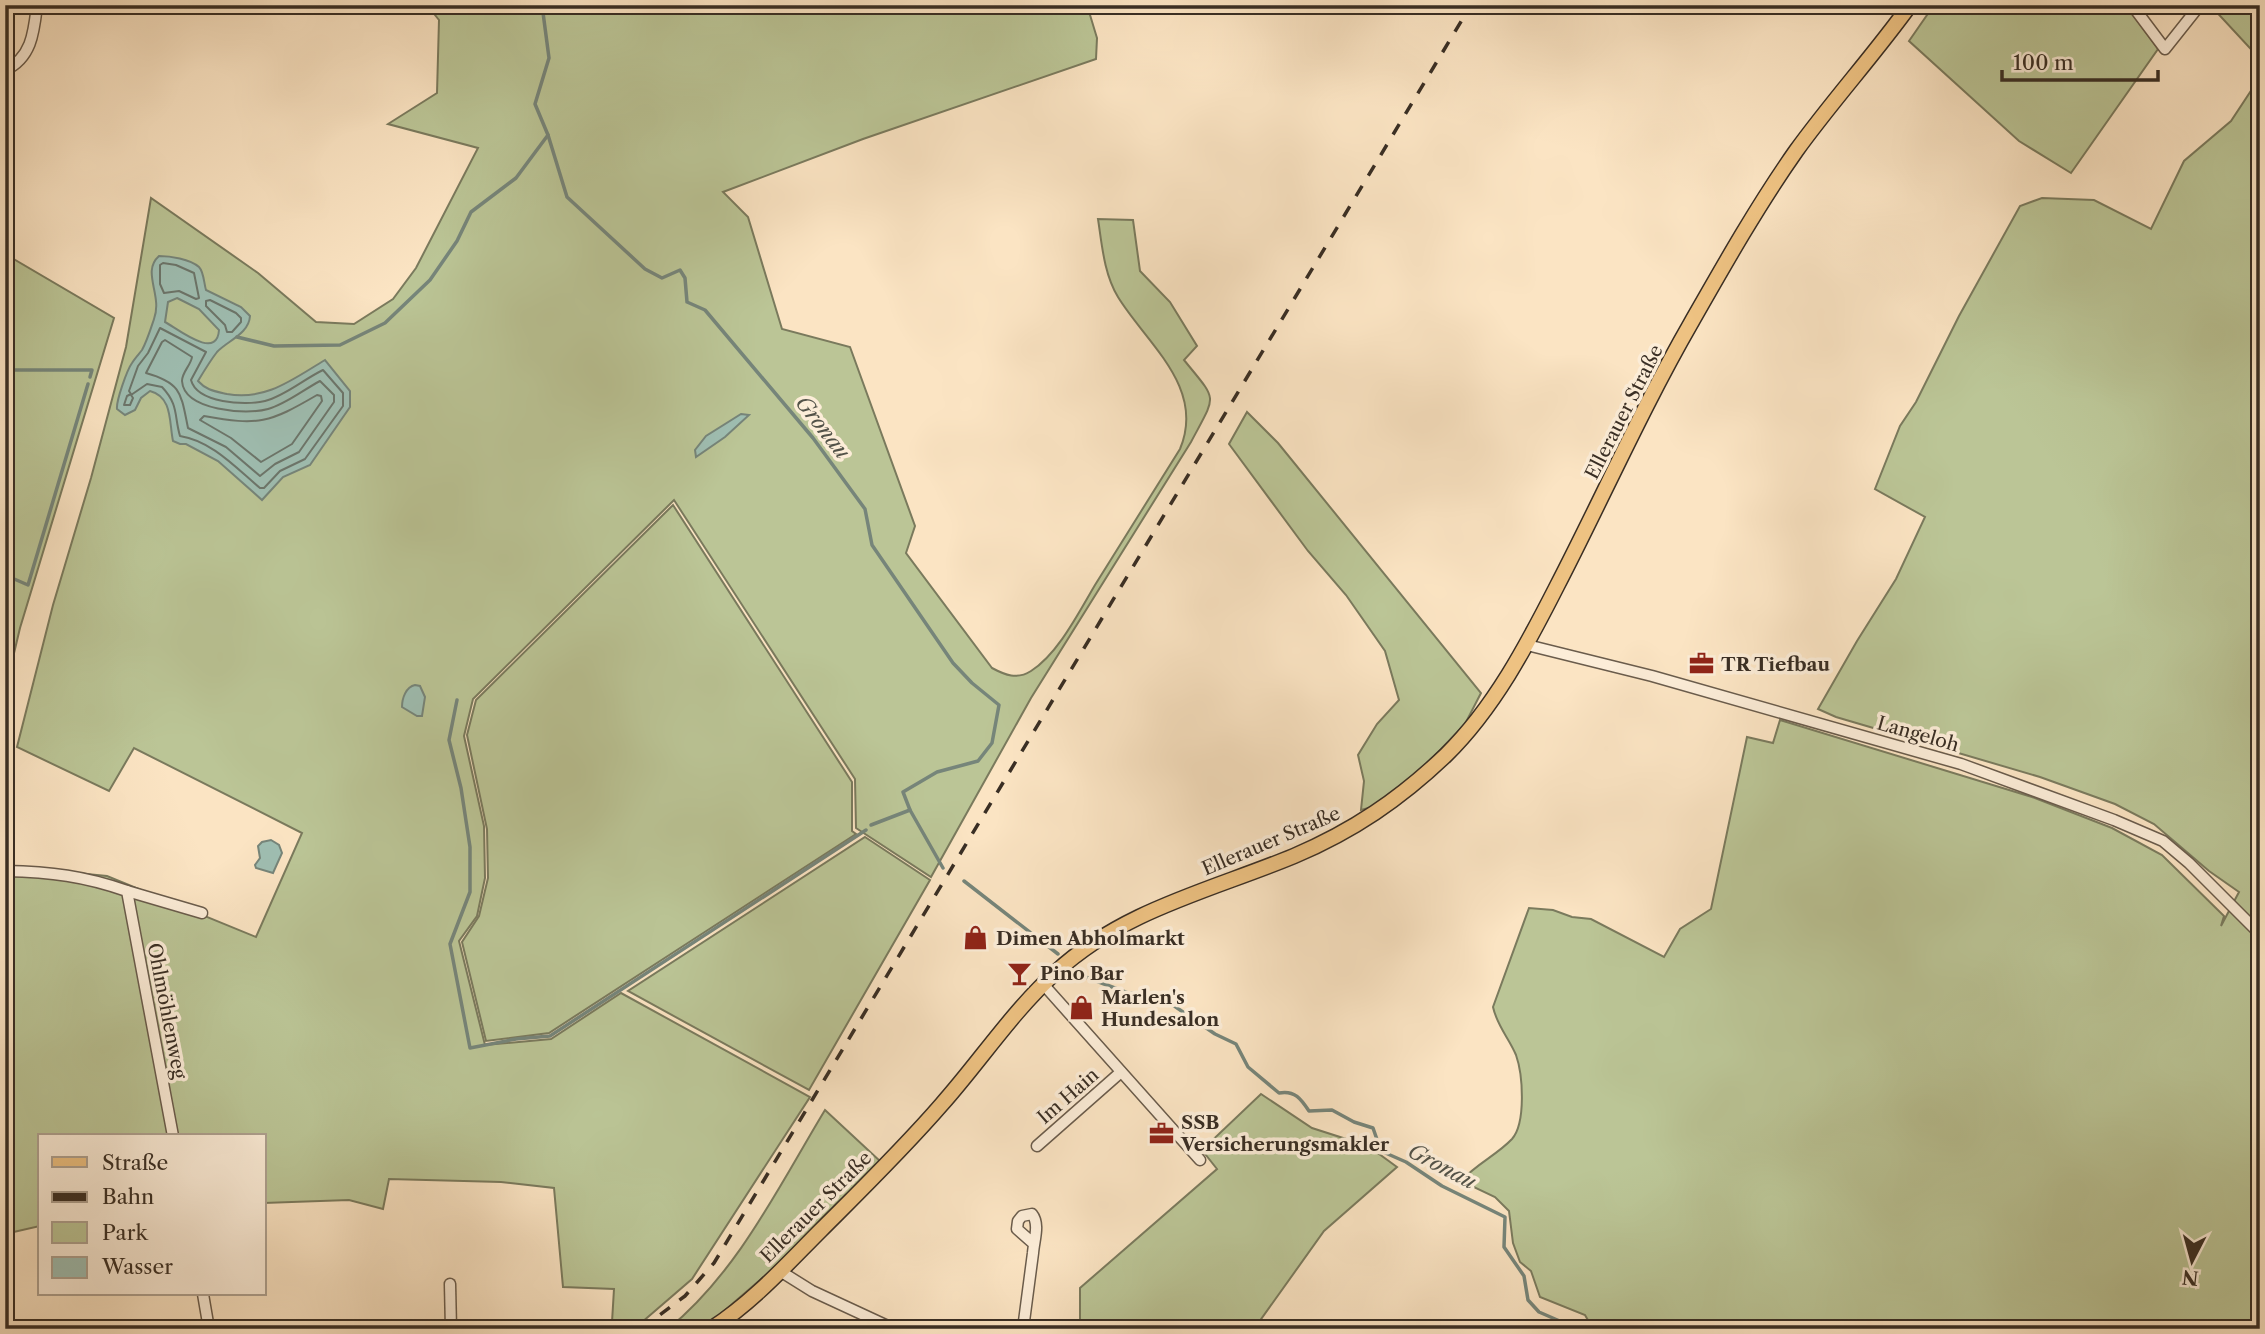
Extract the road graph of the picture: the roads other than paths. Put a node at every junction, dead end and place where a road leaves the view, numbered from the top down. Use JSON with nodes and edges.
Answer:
{"nodes":[{"id":1,"x":37,"y":5,"type":"edge"},
{"id":2,"x":1910,"y":5,"type":"edge"},
{"id":3,"x":2132,"y":5,"type":"edge"},
{"id":4,"x":2200,"y":5,"type":"edge"},
{"id":5,"x":5,"y":70,"type":"edge"},
{"id":6,"x":1527,"y":645,"type":"junction"},
{"id":7,"x":5,"y":871,"type":"edge"},
{"id":8,"x":127,"y":891,"type":"junction"},
{"id":9,"x":202,"y":913,"type":"dead end"},
{"id":10,"x":2260,"y":934,"type":"edge"},
{"id":11,"x":1043,"y":984,"type":"junction"},
{"id":12,"x":1121,"y":1072,"type":"junction"},
{"id":13,"x":173,"y":1134,"type":"edge"},
{"id":14,"x":1037,"y":1146,"type":"dead end"},
{"id":15,"x":1200,"y":1160,"type":"dead end"},
{"id":16,"x":1034,"y":1244,"type":"dead end"},
{"id":17,"x":780,"y":1271,"type":"junction"},
{"id":18,"x":450,"y":1284,"type":"dead end"},
{"id":19,"x":203,"y":1296,"type":"edge"},
{"id":20,"x":724,"y":1320,"type":"junction"},
{"id":21,"x":209,"y":1329,"type":"edge"},
{"id":22,"x":451,"y":1329,"type":"edge"},
{"id":23,"x":712,"y":1329,"type":"edge"},
{"id":24,"x":738,"y":1329,"type":"edge"},
{"id":25,"x":894,"y":1329,"type":"edge"},
{"id":26,"x":1023,"y":1329,"type":"edge"}],
"edges":[{"from":1,"to":5,"type":"street"},
{"from":2,"to":6,"type":"main road","name":"Ellerauer Straße"},
{"from":3,"to":4,"type":"street"},
{"from":6,"to":10,"type":"street","name":"Langeloh"},
{"from":6,"to":11,"type":"main road","name":"Ellerauer Straße"},
{"from":7,"to":8,"type":"street"},
{"from":8,"to":9,"type":"street"},
{"from":8,"to":13,"type":"street","name":"Ohlmöhlenweg"},
{"from":11,"to":12,"type":"street"},
{"from":11,"to":17,"type":"main road","name":"Ellerauer Straße"},
{"from":12,"to":14,"type":"street","name":"Im Hain"},
{"from":12,"to":15,"type":"street"},
{"from":16,"to":26,"type":"street"},
{"from":17,"to":20,"type":"main road","name":"Ellerauer Straße"},
{"from":17,"to":25,"type":"street"},
{"from":18,"to":22,"type":"street"},
{"from":19,"to":21,"type":"street"},
{"from":20,"to":23,"type":"main road","name":"Ellerauer Straße"},
{"from":20,"to":24,"type":"street"}]}
